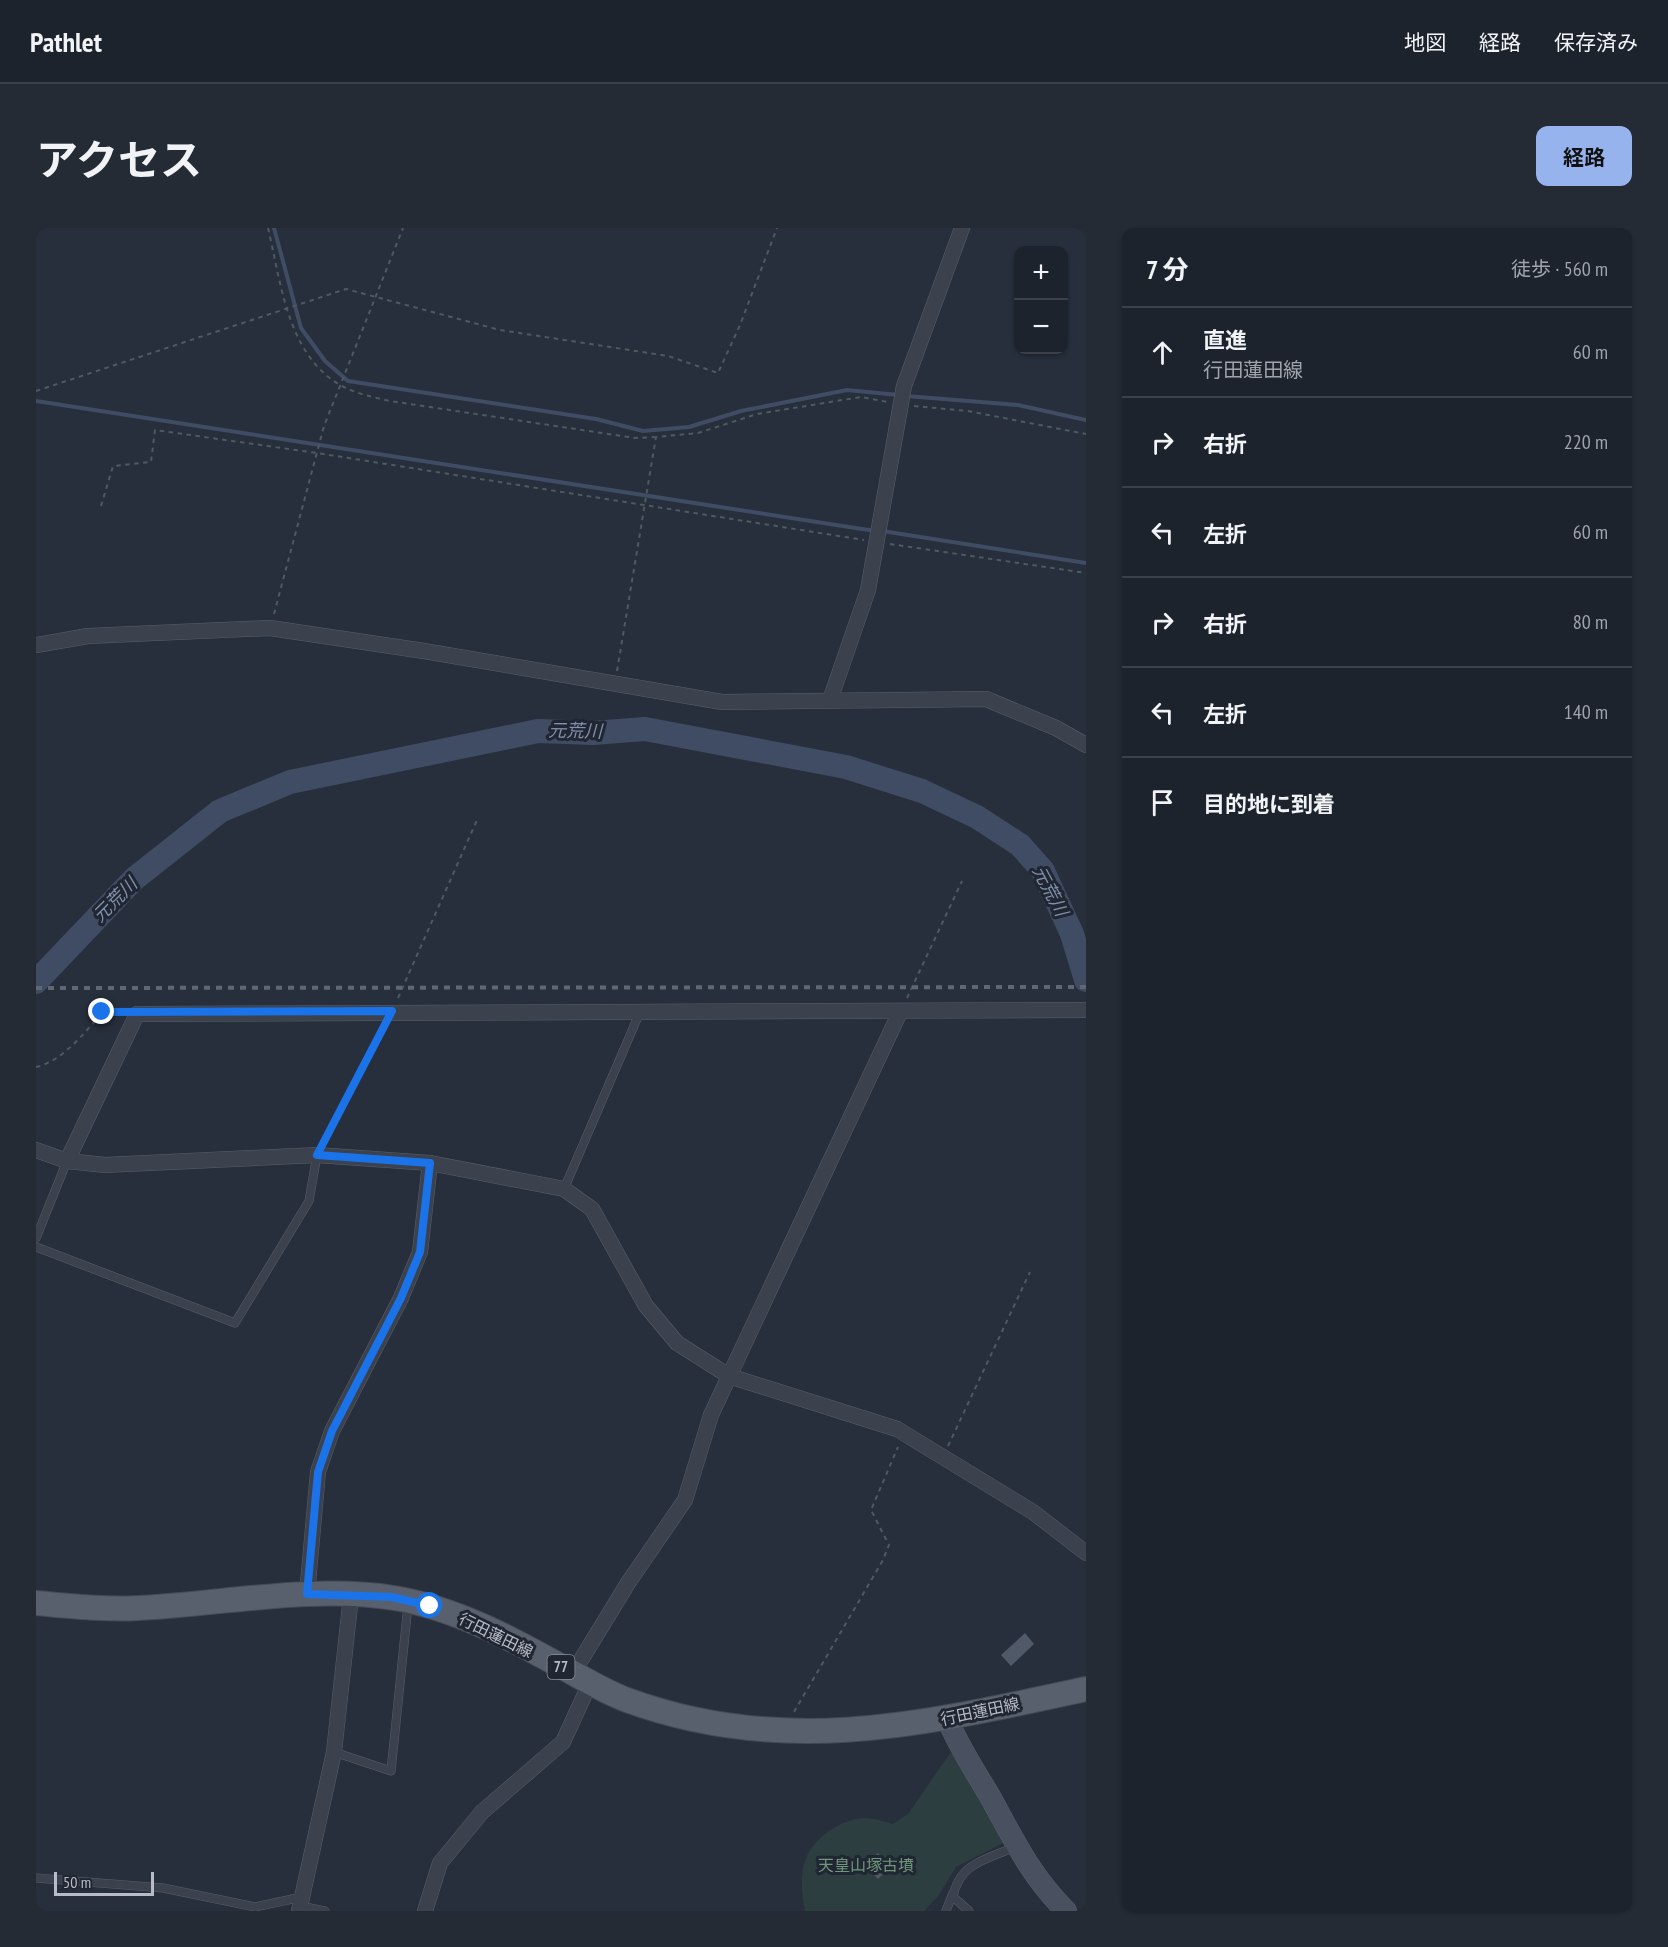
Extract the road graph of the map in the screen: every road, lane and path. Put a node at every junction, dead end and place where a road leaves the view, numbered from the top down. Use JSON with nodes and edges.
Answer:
{"nodes":[{"id":1,"x":268,"y":228,"type":"edge"},
{"id":2,"x":403,"y":228,"type":"edge"},
{"id":3,"x":777,"y":228,"type":"edge"},
{"id":4,"x":962,"y":228,"type":"edge"},
{"id":5,"x":375,"y":299,"type":"junction"},
{"id":6,"x":288,"y":309,"type":"junction"},
{"id":7,"x":340,"y":385,"type":"junction"},
{"id":8,"x":36,"y":391,"type":"edge"},
{"id":9,"x":900,"y":404,"type":"junction"},
{"id":10,"x":1086,"y":434,"type":"edge"},
{"id":11,"x":656,"y":437,"type":"junction"},
{"id":12,"x":317,"y":453,"type":"junction"},
{"id":13,"x":645,"y":504,"type":"junction"},
{"id":14,"x":101,"y":506,"type":"dead end"},
{"id":15,"x":876,"y":542,"type":"junction"},
{"id":16,"x":1086,"y":573,"type":"edge"},
{"id":17,"x":270,"y":628,"type":"junction"},
{"id":18,"x":36,"y":645,"type":"edge"},
{"id":19,"x":615,"y":683,"type":"junction"},
{"id":20,"x":830,"y":700,"type":"junction"},
{"id":21,"x":1086,"y":745,"type":"edge"},
{"id":22,"x":477,"y":820,"type":"dead end"},
{"id":23,"x":962,"y":881,"type":"dead end"},
{"id":24,"x":1086,"y":1010,"type":"edge"},
{"id":25,"x":392,"y":1011,"type":"junction"},
{"id":26,"x":640,"y":1012,"type":"junction"},
{"id":27,"x":900,"y":1012,"type":"junction"},
{"id":28,"x":137,"y":1014,"type":"junction"},
{"id":29,"x":36,"y":1067,"type":"edge"},
{"id":30,"x":36,"y":1150,"type":"edge"},
{"id":31,"x":317,"y":1155,"type":"junction"},
{"id":32,"x":67,"y":1161,"type":"junction"},
{"id":33,"x":430,"y":1163,"type":"junction"},
{"id":34,"x":564,"y":1189,"type":"junction"},
{"id":35,"x":36,"y":1238,"type":"edge"},
{"id":36,"x":36,"y":1246,"type":"edge"},
{"id":37,"x":1030,"y":1272,"type":"dead end"},
{"id":38,"x":729,"y":1376,"type":"junction"},
{"id":39,"x":904,"y":1433,"type":"junction"},
{"id":40,"x":943,"y":1457,"type":"junction"},
{"id":41,"x":1086,"y":1553,"type":"edge"},
{"id":42,"x":307,"y":1594,"type":"junction"},
{"id":43,"x":351,"y":1596,"type":"junction"},
{"id":44,"x":409,"y":1601,"type":"junction"},
{"id":45,"x":36,"y":1603,"type":"edge"},
{"id":46,"x":581,"y":1678,"type":"junction"},
{"id":47,"x":1086,"y":1689,"type":"edge"},
{"id":48,"x":947,"y":1718,"type":"junction"},
{"id":49,"x":782,"y":1731,"type":"junction"},
{"id":50,"x":334,"y":1752,"type":"junction"},
{"id":51,"x":1016,"y":1846,"type":"junction"},
{"id":52,"x":36,"y":1878,"type":"edge"},
{"id":53,"x":954,"y":1889,"type":"junction"},
{"id":54,"x":300,"y":1905,"type":"edge"},
{"id":55,"x":325,"y":1911,"type":"edge"},
{"id":56,"x":424,"y":1911,"type":"edge"},
{"id":57,"x":946,"y":1911,"type":"edge"},
{"id":58,"x":969,"y":1911,"type":"edge"},
{"id":59,"x":1066,"y":1911,"type":"edge"}],
"edges":[{"from":1,"to":6,"type":"path"},
{"from":2,"to":5,"type":"path"},
{"from":3,"to":5,"type":"path"},
{"from":4,"to":9,"type":"street"},
{"from":5,"to":6,"type":"path"},
{"from":5,"to":7,"type":"path"},
{"from":6,"to":7,"type":"path"},
{"from":6,"to":8,"type":"path"},
{"from":7,"to":11,"type":"path"},
{"from":7,"to":12,"type":"path"},
{"from":9,"to":10,"type":"path"},
{"from":9,"to":11,"type":"path"},
{"from":9,"to":15,"type":"street"},
{"from":11,"to":13,"type":"path"},
{"from":12,"to":13,"type":"path"},
{"from":12,"to":14,"type":"path"},
{"from":12,"to":17,"type":"path"},
{"from":13,"to":15,"type":"path"},
{"from":13,"to":19,"type":"path"},
{"from":15,"to":16,"type":"path"},
{"from":15,"to":20,"type":"street"},
{"from":17,"to":18,"type":"street"},
{"from":17,"to":19,"type":"street"},
{"from":19,"to":20,"type":"street"},
{"from":20,"to":21,"type":"street"},
{"from":22,"to":25,"type":"path"},
{"from":23,"to":27,"type":"path"},
{"from":24,"to":27,"type":"street"},
{"from":25,"to":26,"type":"street"},
{"from":25,"to":28,"type":"street"},
{"from":25,"to":31,"type":"path"},
{"from":26,"to":27,"type":"street"},
{"from":26,"to":34,"type":"lane"},
{"from":27,"to":38,"type":"street"},
{"from":28,"to":29,"type":"path"},
{"from":28,"to":32,"type":"street"},
{"from":30,"to":32,"type":"street"},
{"from":31,"to":32,"type":"street"},
{"from":31,"to":33,"type":"street"},
{"from":31,"to":36,"type":"lane"},
{"from":32,"to":35,"type":"lane"},
{"from":33,"to":34,"type":"street"},
{"from":33,"to":42,"type":"street"},
{"from":34,"to":38,"type":"street"},
{"from":37,"to":40,"type":"path"},
{"from":38,"to":39,"type":"street"},
{"from":38,"to":46,"type":"street"},
{"from":39,"to":40,"type":"street"},
{"from":39,"to":49,"type":"path"},
{"from":40,"to":41,"type":"street"},
{"from":42,"to":43,"type":"main road","name":"行田蓮田線","number":"77"},
{"from":42,"to":45,"type":"main road","name":"行田蓮田線","number":"77"},
{"from":43,"to":44,"type":"main road","name":"行田蓮田線","number":"77"},
{"from":43,"to":50,"type":"street"},
{"from":44,"to":46,"type":"main road","name":"行田蓮田線","number":"77"},
{"from":44,"to":50,"type":"lane"},
{"from":46,"to":49,"type":"main road","name":"行田蓮田線","number":"77"},
{"from":46,"to":56,"type":"street"},
{"from":47,"to":48,"type":"main road","name":"行田蓮田線","number":"77"},
{"from":48,"to":49,"type":"main road","name":"行田蓮田線","number":"77"},
{"from":48,"to":51,"type":"street"},
{"from":50,"to":54,"type":"street"},
{"from":51,"to":53,"type":"lane"},
{"from":51,"to":59,"type":"street"},
{"from":52,"to":54,"type":"lane"},
{"from":53,"to":57,"type":"lane"},
{"from":53,"to":58,"type":"lane"},
{"from":54,"to":55,"type":"lane"}]}
